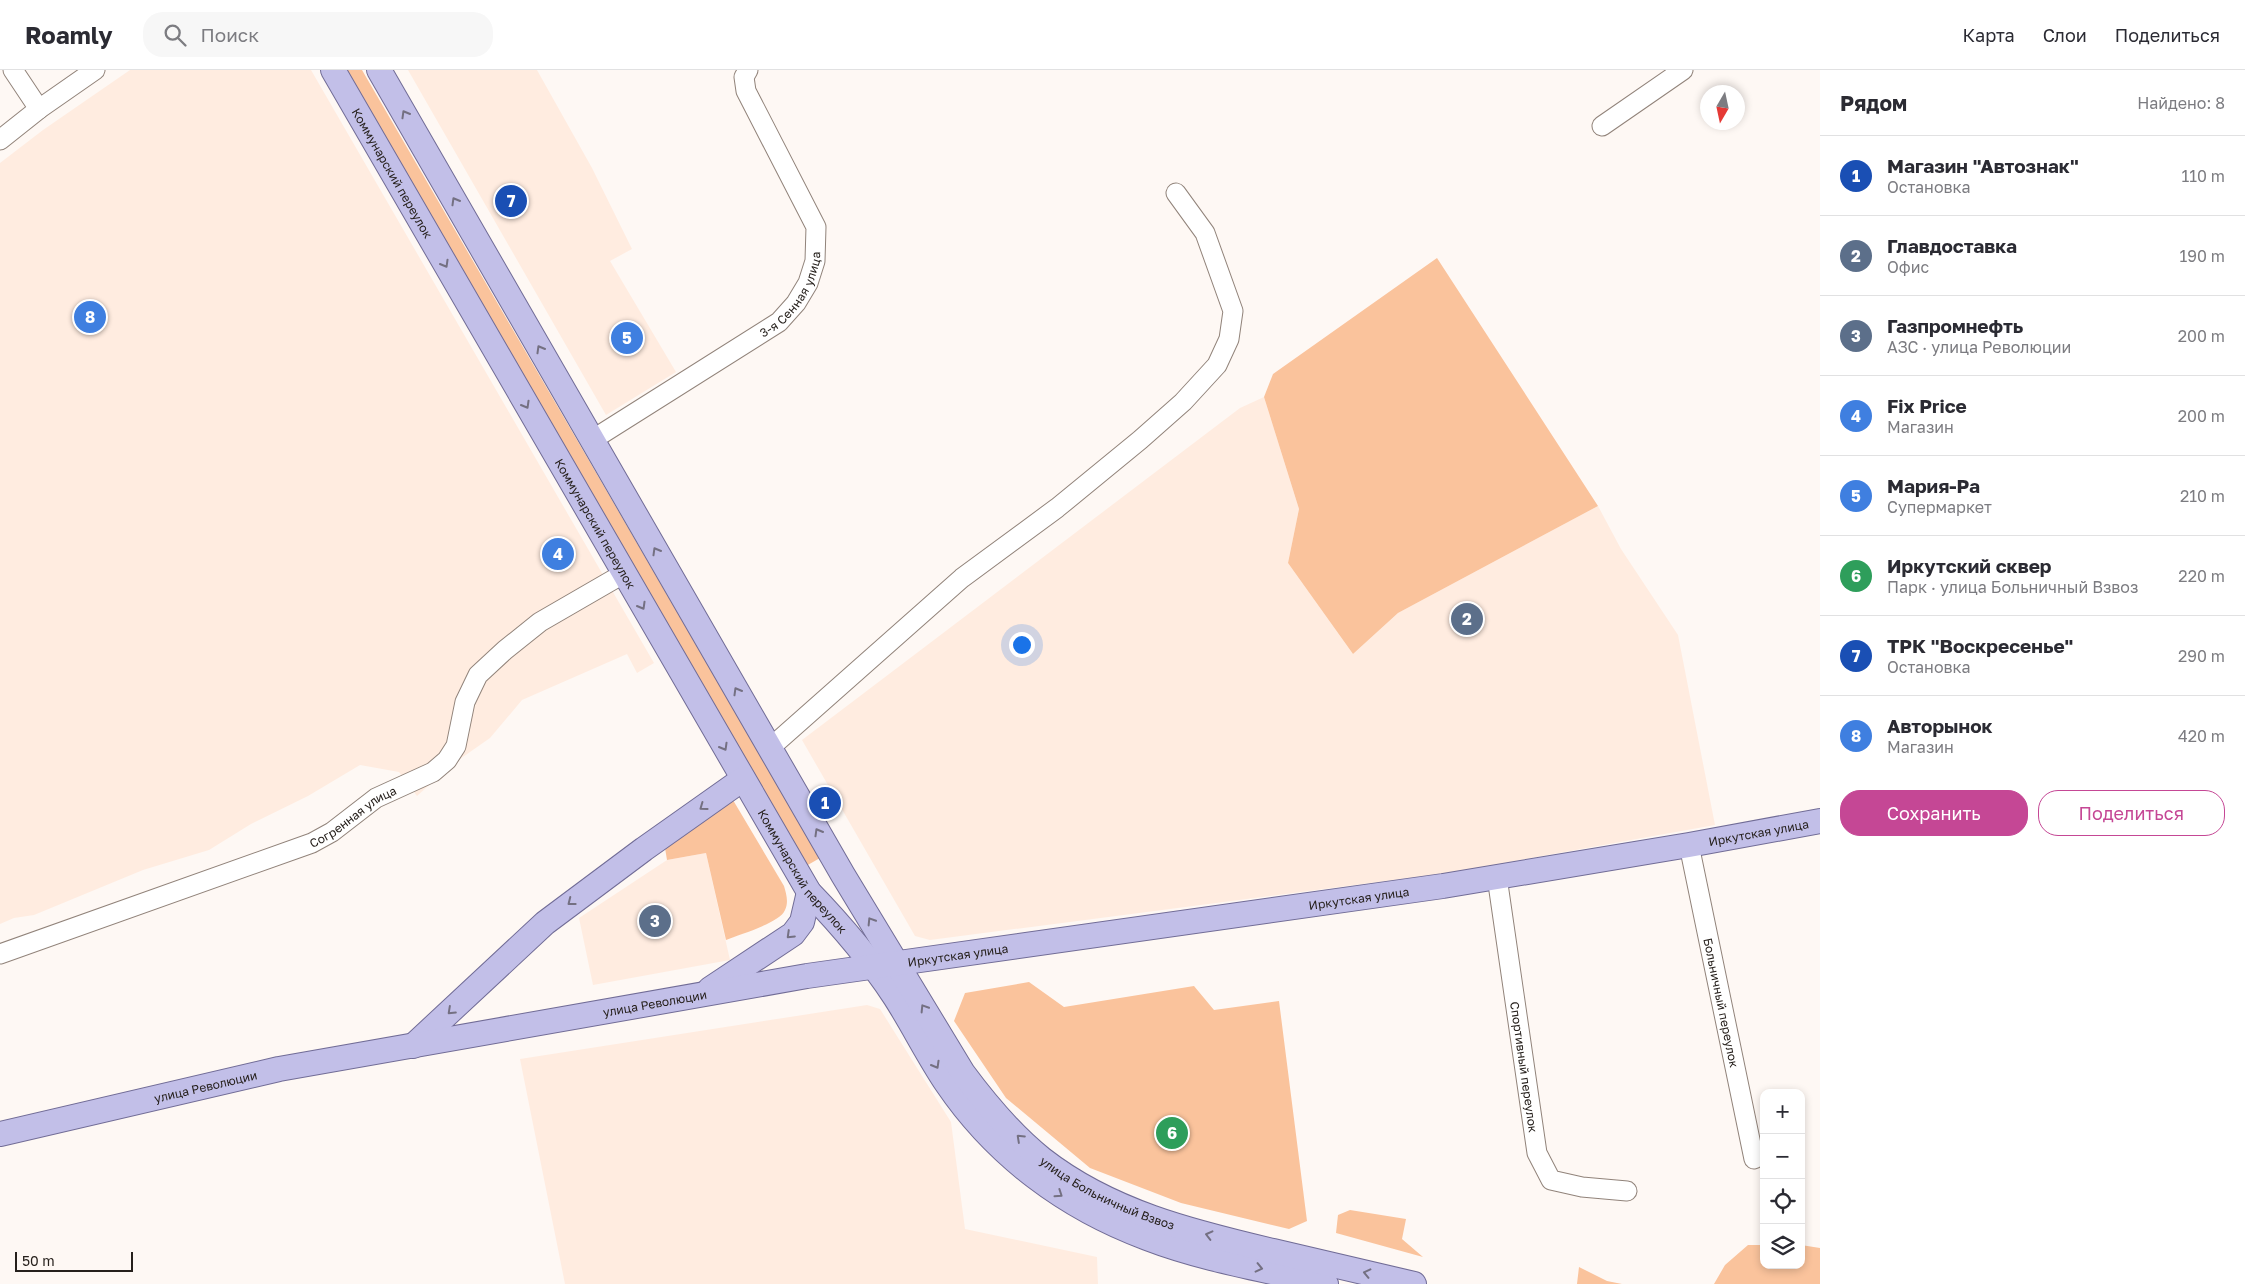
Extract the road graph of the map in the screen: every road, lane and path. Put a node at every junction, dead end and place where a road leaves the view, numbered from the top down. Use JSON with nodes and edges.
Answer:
{"nodes":[{"id":1,"x":13,"y":70,"type":"edge"},
{"id":2,"x":95,"y":70,"type":"edge"},
{"id":3,"x":333,"y":70,"type":"edge"},
{"id":4,"x":380,"y":70,"type":"edge"},
{"id":5,"x":748,"y":70,"type":"edge"},
{"id":6,"x":1683,"y":70,"type":"edge"},
{"id":7,"x":39,"y":109,"type":"junction"},
{"id":8,"x":1602,"y":126,"type":"dead end"},
{"id":9,"x":0,"y":140,"type":"edge"},
{"id":10,"x":1176,"y":193,"type":"dead end"},
{"id":11,"x":592,"y":440,"type":"junction"},
{"id":12,"x":624,"y":574,"type":"junction"},
{"id":13,"x":770,"y":748,"type":"junction"},
{"id":14,"x":743,"y":779,"type":"junction"},
{"id":15,"x":1820,"y":821,"type":"edge"},
{"id":16,"x":1689,"y":845,"type":"junction"},
{"id":17,"x":842,"y":875,"type":"junction"},
{"id":18,"x":1497,"y":877,"type":"junction"},
{"id":19,"x":808,"y":892,"type":"junction"},
{"id":20,"x":0,"y":954,"type":"edge"},
{"id":21,"x":896,"y":962,"type":"junction"},
{"id":22,"x":872,"y":965,"type":"junction"},
{"id":23,"x":702,"y":994,"type":"junction"},
{"id":24,"x":413,"y":1046,"type":"junction"},
{"id":25,"x":0,"y":1134,"type":"edge"},
{"id":26,"x":1754,"y":1160,"type":"dead end"},
{"id":27,"x":1627,"y":1191,"type":"dead end"},
{"id":28,"x":1326,"y":1284,"type":"edge"},
{"id":29,"x":1414,"y":1284,"type":"edge"}],
"edges":[{"from":1,"to":7,"type":"street"},
{"from":2,"to":7,"type":"street"},
{"from":3,"to":12,"type":"main road","name":"Коммунарский переулок","one_way":true},
{"from":11,"to":4,"type":"main road","one_way":true},
{"from":5,"to":11,"type":"street","name":"3-я Сенная улица"},
{"from":6,"to":8,"type":"street"},
{"from":7,"to":9,"type":"street"},
{"from":10,"to":13,"type":"street"},
{"from":13,"to":11,"type":"main road","one_way":true},
{"from":12,"to":14,"type":"main road","name":"Коммунарский переулок","one_way":true},
{"from":12,"to":20,"type":"street","name":"Согренная улица"},
{"from":17,"to":13,"type":"main road","one_way":true},
{"from":14,"to":19,"type":"main road","name":"Коммунарский переулок"},
{"from":14,"to":24,"type":"main road","one_way":true},
{"from":15,"to":16,"type":"main road","name":"Иркутская улица"},
{"from":16,"to":18,"type":"main road","name":"Иркутская улица"},
{"from":16,"to":26,"type":"street","name":"Больничный переулок"},
{"from":17,"to":19,"type":"main road"},
{"from":21,"to":17,"type":"main road","one_way":true},
{"from":18,"to":21,"type":"main road","name":"Иркутская улица"},
{"from":18,"to":27,"type":"street","name":"Спортивный переулок"},
{"from":19,"to":22,"type":"main road","name":"Коммунарский переулок"},
{"from":19,"to":23,"type":"main road","one_way":true},
{"from":21,"to":22,"type":"main road","name":"улица Революции"},
{"from":29,"to":21,"type":"main road","name":"улица Больничный Взвоз","one_way":true},
{"from":22,"to":23,"type":"main road","name":"улица Революции"},
{"from":22,"to":28,"type":"main road","name":"улица Больничный Взвоз","one_way":true},
{"from":23,"to":24,"type":"main road","name":"улица Революции"},
{"from":24,"to":25,"type":"main road","name":"улица Революции"}]}
